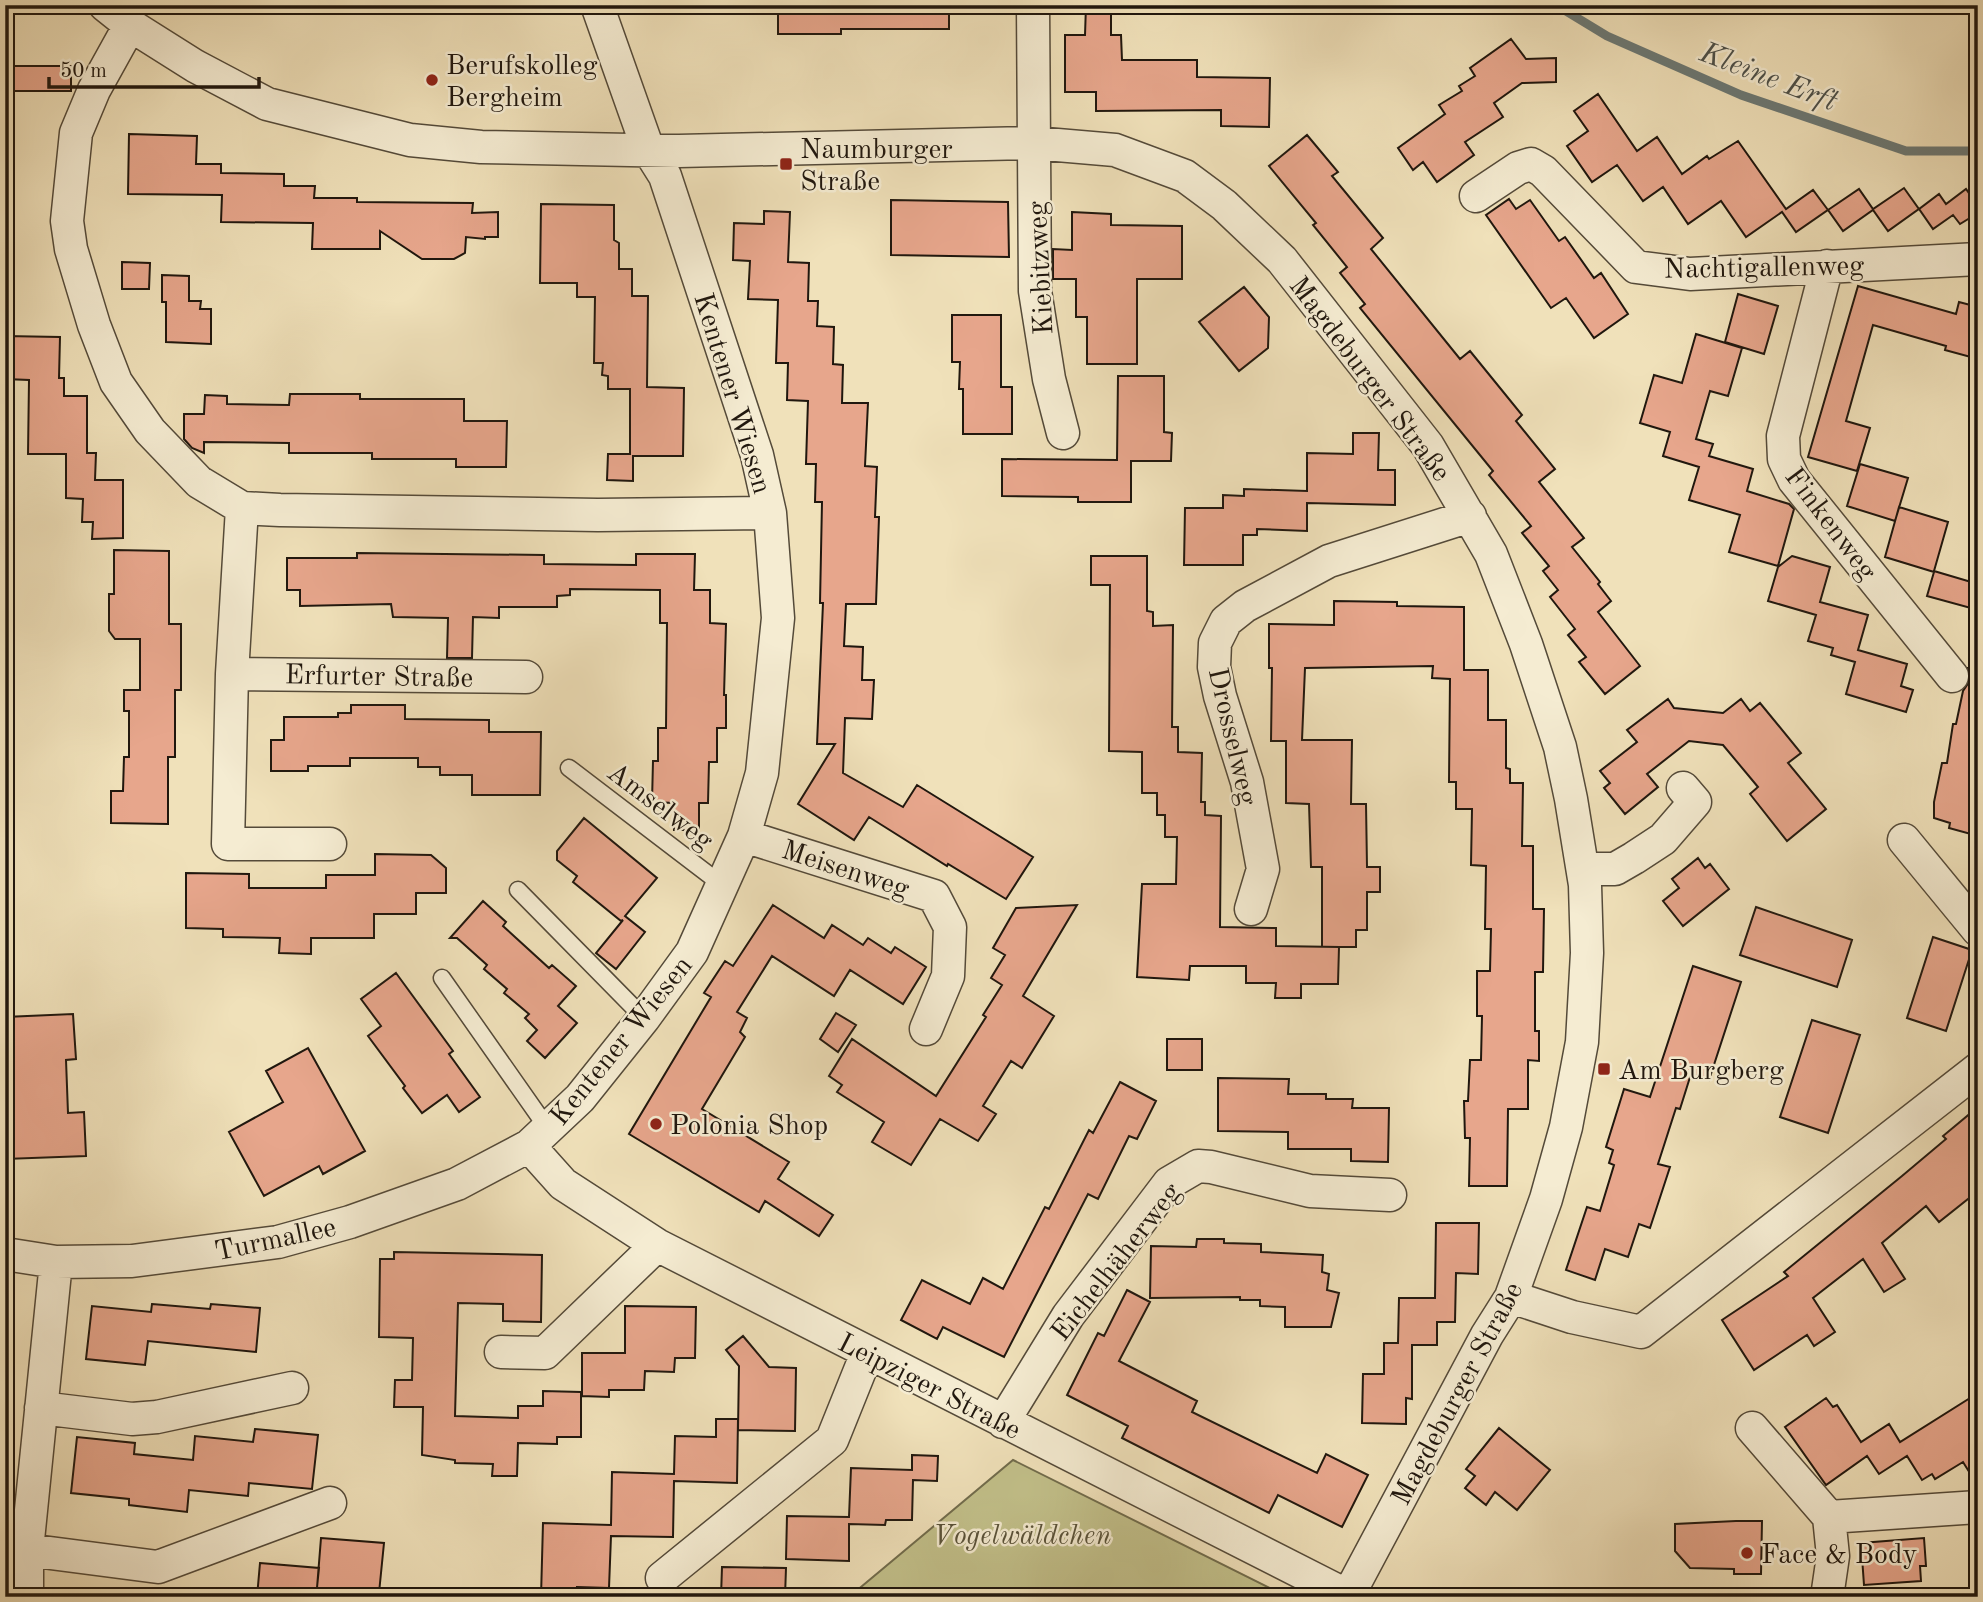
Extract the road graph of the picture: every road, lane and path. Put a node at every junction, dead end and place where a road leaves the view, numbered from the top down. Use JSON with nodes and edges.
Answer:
{"nodes":[{"id":1,"x":105,"y":5,"type":"edge"},
{"id":2,"x":597,"y":5,"type":"edge"},
{"id":3,"x":1033,"y":5,"type":"edge"},
{"id":4,"x":130,"y":25,"type":"junction"},
{"id":5,"x":1034,"y":143,"type":"junction"},
{"id":6,"x":648,"y":149,"type":"junction"},
{"id":7,"x":1476,"y":195,"type":"dead end"},
{"id":8,"x":1978,"y":259,"type":"edge"},
{"id":9,"x":1827,"y":265,"type":"junction"},
{"id":10,"x":1063,"y":433,"type":"dead end"},
{"id":11,"x":242,"y":508,"type":"junction"},
{"id":12,"x":770,"y":513,"type":"junction"},
{"id":13,"x":1470,"y":516,"type":"junction"},
{"id":14,"x":232,"y":674,"type":"junction"},
{"id":15,"x":1952,"y":676,"type":"dead end"},
{"id":16,"x":526,"y":677,"type":"dead end"},
{"id":17,"x":569,"y":768,"type":"dead end"},
{"id":18,"x":1683,"y":789,"type":"dead end"},
{"id":19,"x":744,"y":836,"type":"junction"},
{"id":20,"x":1904,"y":840,"type":"dead end"},
{"id":21,"x":330,"y":844,"type":"dead end"},
{"id":22,"x":1583,"y":869,"type":"junction"},
{"id":23,"x":721,"y":884,"type":"junction"},
{"id":24,"x":518,"y":890,"type":"dead end"},
{"id":25,"x":1251,"y":909,"type":"dead end"},
{"id":26,"x":1978,"y":930,"type":"edge"},
{"id":27,"x":442,"y":978,"type":"dead end"},
{"id":28,"x":644,"y":1018,"type":"junction"},
{"id":29,"x":926,"y":1029,"type":"dead end"},
{"id":30,"x":1978,"y":1069,"type":"edge"},
{"id":31,"x":539,"y":1138,"type":"junction"},
{"id":32,"x":1390,"y":1195,"type":"dead end"},
{"id":33,"x":657,"y":1245,"type":"junction"},
{"id":34,"x":5,"y":1254,"type":"edge"},
{"id":35,"x":56,"y":1262,"type":"junction"},
{"id":36,"x":1511,"y":1297,"type":"junction"},
{"id":37,"x":501,"y":1352,"type":"dead end"},
{"id":38,"x":867,"y":1353,"type":"junction"},
{"id":39,"x":292,"y":1388,"type":"dead end"},
{"id":40,"x":41,"y":1408,"type":"junction"},
{"id":41,"x":1003,"y":1422,"type":"junction"},
{"id":42,"x":1752,"y":1428,"type":"dead end"},
{"id":43,"x":330,"y":1503,"type":"dead end"},
{"id":44,"x":1978,"y":1507,"type":"edge"},
{"id":45,"x":1829,"y":1517,"type":"junction"},
{"id":46,"x":27,"y":1550,"type":"junction"},
{"id":47,"x":662,"y":1578,"type":"dead end"},
{"id":48,"x":1349,"y":1596,"type":"edge"},
{"id":49,"x":27,"y":1597,"type":"edge"},
{"id":50,"x":1827,"y":1597,"type":"edge"}],
"edges":[{"from":1,"to":4,"type":"street","name":"Magdeburger Straße"},
{"from":2,"to":6,"type":"street","name":"Kentener Wiesen"},
{"from":3,"to":5,"type":"street","name":"Kiebitzweg"},
{"from":4,"to":6,"type":"street","name":"Magdeburger Straße"},
{"from":4,"to":11,"type":"street"},
{"from":5,"to":6,"type":"street","name":"Magdeburger Straße"},
{"from":5,"to":10,"type":"street","name":"Kiebitzweg"},
{"from":5,"to":13,"type":"street","name":"Magdeburger Straße"},
{"from":6,"to":12,"type":"street","name":"Kentener Wiesen"},
{"from":7,"to":9,"type":"street","name":"Nachtigallenweg"},
{"from":8,"to":9,"type":"street","name":"Nachtigallenweg"},
{"from":9,"to":15,"type":"street","name":"Finkenweg"},
{"from":11,"to":12,"type":"street"},
{"from":11,"to":14,"type":"street"},
{"from":12,"to":19,"type":"street","name":"Kentener Wiesen"},
{"from":13,"to":22,"type":"street","name":"Magdeburger Straße"},
{"from":13,"to":25,"type":"street","name":"Drosselweg"},
{"from":14,"to":16,"type":"street","name":"Erfurter Straße"},
{"from":14,"to":21,"type":"street"},
{"from":17,"to":23,"type":"lane","name":"Amselweg"},
{"from":18,"to":22,"type":"street"},
{"from":19,"to":23,"type":"street","name":"Kentener Wiesen"},
{"from":19,"to":29,"type":"street","name":"Meisenweg"},
{"from":20,"to":26,"type":"street"},
{"from":22,"to":36,"type":"street","name":"Magdeburger Straße"},
{"from":23,"to":28,"type":"street","name":"Kentener Wiesen"},
{"from":24,"to":28,"type":"lane"},
{"from":27,"to":31,"type":"lane"},
{"from":28,"to":31,"type":"street","name":"Kentener Wiesen"},
{"from":30,"to":36,"type":"street"},
{"from":31,"to":33,"type":"street","name":"Leipziger Straße"},
{"from":31,"to":35,"type":"street","name":"Turmallee"},
{"from":32,"to":41,"type":"street","name":"Eichelhäherweg"},
{"from":33,"to":37,"type":"street"},
{"from":33,"to":38,"type":"street","name":"Leipziger Straße"},
{"from":34,"to":35,"type":"street","name":"Turmallee"},
{"from":35,"to":40,"type":"street"},
{"from":36,"to":48,"type":"street","name":"Magdeburger Straße"},
{"from":38,"to":41,"type":"street","name":"Leipziger Straße"},
{"from":38,"to":47,"type":"street"},
{"from":39,"to":40,"type":"street"},
{"from":40,"to":46,"type":"street"},
{"from":41,"to":48,"type":"street","name":"Leipziger Straße"},
{"from":42,"to":45,"type":"street"},
{"from":43,"to":46,"type":"street"},
{"from":44,"to":45,"type":"street"},
{"from":45,"to":50,"type":"street"},
{"from":46,"to":49,"type":"street"}]}
